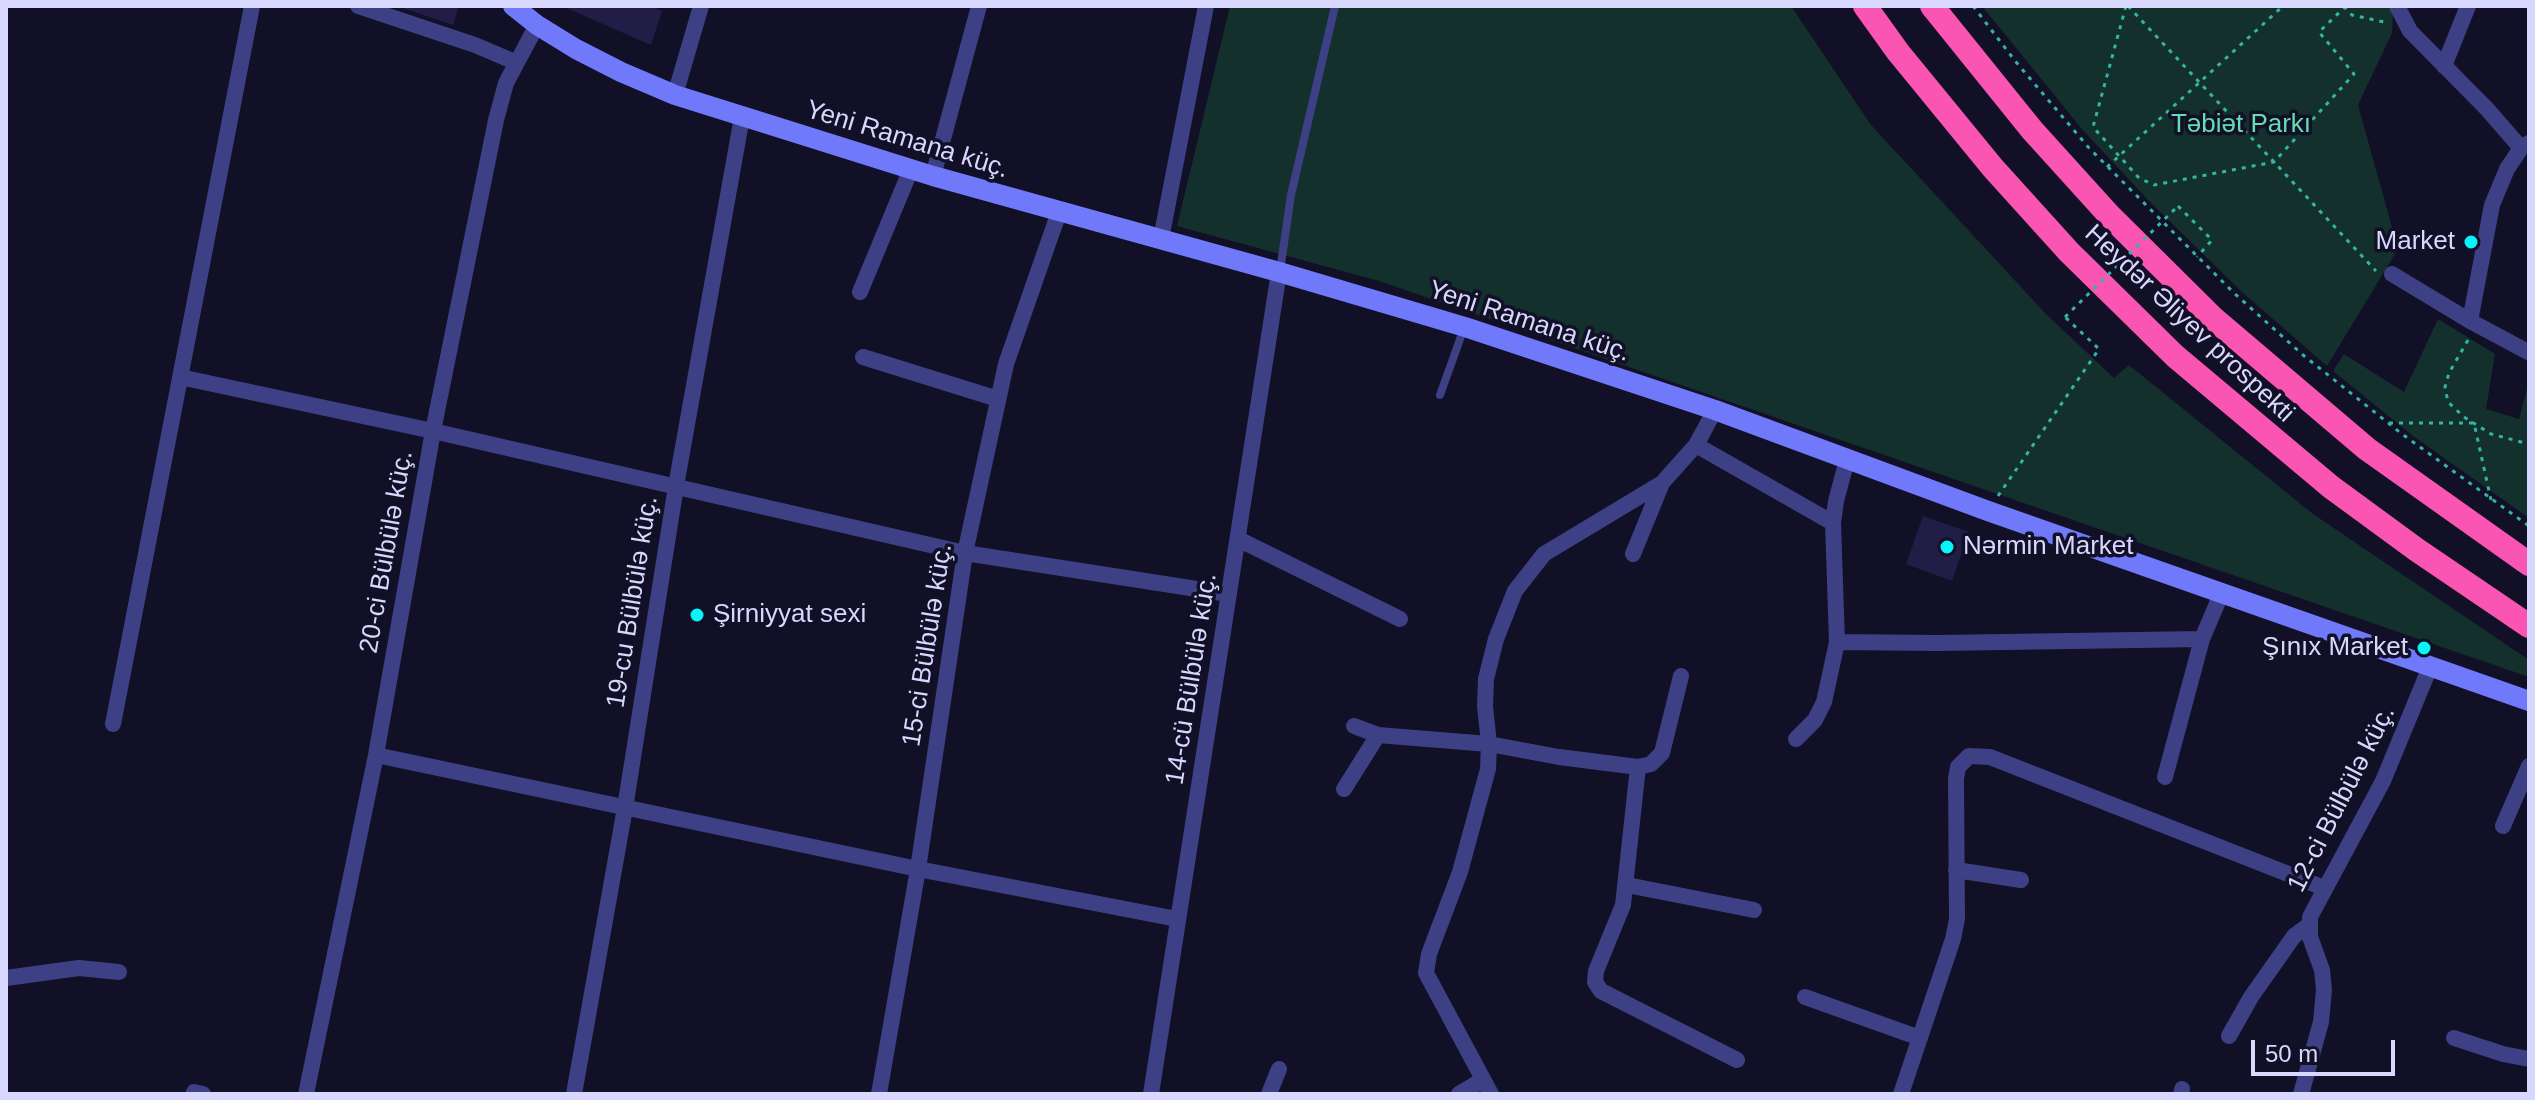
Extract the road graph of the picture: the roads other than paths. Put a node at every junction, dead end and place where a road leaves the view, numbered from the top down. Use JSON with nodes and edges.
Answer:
{"nodes":[{"id":1,"x":252,"y":6,"type":"edge"},
{"id":2,"x":358,"y":6,"type":"edge"},
{"id":3,"x":513,"y":6,"type":"edge"},
{"id":4,"x":701,"y":6,"type":"edge"},
{"id":5,"x":979,"y":6,"type":"edge"},
{"id":6,"x":1206,"y":6,"type":"edge"},
{"id":7,"x":1335,"y":6,"type":"edge"},
{"id":8,"x":1865,"y":6,"type":"edge"},
{"id":9,"x":1932,"y":6,"type":"edge"},
{"id":10,"x":2397,"y":6,"type":"edge"},
{"id":11,"x":2468,"y":6,"type":"edge"},
{"id":12,"x":537,"y":25,"type":"junction"},
{"id":13,"x":515,"y":62,"type":"junction"},
{"id":14,"x":2444,"y":66,"type":"junction"},
{"id":15,"x":675,"y":95,"type":"junction"},
{"id":16,"x":742,"y":117,"type":"junction"},
{"id":17,"x":2525,"y":146,"type":"edge"},
{"id":18,"x":911,"y":169,"type":"junction"},
{"id":19,"x":933,"y":176,"type":"junction"},
{"id":20,"x":1059,"y":212,"type":"junction"},
{"id":21,"x":1161,"y":239,"type":"junction"},
{"id":22,"x":1279,"y":272,"type":"junction"},
{"id":23,"x":2386,"y":275,"type":"road end"},
{"id":24,"x":860,"y":292,"type":"dead end"},
{"id":25,"x":2470,"y":321,"type":"junction"},
{"id":26,"x":1465,"y":327,"type":"junction"},
{"id":27,"x":2528,"y":352,"type":"edge"},
{"id":28,"x":863,"y":357,"type":"dead end"},
{"id":29,"x":180,"y":377,"type":"junction"},
{"id":30,"x":1440,"y":395,"type":"dead end"},
{"id":31,"x":998,"y":399,"type":"junction"},
{"id":32,"x":1715,"y":410,"type":"junction"},
{"id":33,"x":433,"y":431,"type":"junction"},
{"id":34,"x":1696,"y":445,"type":"junction"},
{"id":35,"x":1847,"y":460,"type":"junction"},
{"id":36,"x":1662,"y":483,"type":"junction"},
{"id":37,"x":676,"y":486,"type":"junction"},
{"id":38,"x":1833,"y":523,"type":"junction"},
{"id":39,"x":1240,"y":540,"type":"junction"},
{"id":40,"x":965,"y":553,"type":"junction"},
{"id":41,"x":1633,"y":554,"type":"dead end"},
{"id":42,"x":2529,"y":564,"type":"edge"},
{"id":43,"x":2222,"y":592,"type":"junction"},
{"id":44,"x":1229,"y":594,"type":"junction"},
{"id":45,"x":1400,"y":619,"type":"dead end"},
{"id":46,"x":2529,"y":626,"type":"edge"},
{"id":47,"x":2202,"y":639,"type":"junction"},
{"id":48,"x":1837,"y":642,"type":"junction"},
{"id":49,"x":2430,"y":667,"type":"junction"},
{"id":50,"x":1681,"y":676,"type":"dead end"},
{"id":51,"x":2529,"y":701,"type":"edge"},
{"id":52,"x":113,"y":724,"type":"dead end"},
{"id":53,"x":1354,"y":726,"type":"dead end"},
{"id":54,"x":1378,"y":735,"type":"junction"},
{"id":55,"x":1796,"y":739,"type":"dead end"},
{"id":56,"x":1489,"y":744,"type":"junction"},
{"id":57,"x":376,"y":755,"type":"junction"},
{"id":58,"x":2529,"y":766,"type":"edge"},
{"id":59,"x":1638,"y":767,"type":"junction"},
{"id":60,"x":2165,"y":777,"type":"dead end"},
{"id":61,"x":1344,"y":789,"type":"dead end"},
{"id":62,"x":625,"y":808,"type":"junction"},
{"id":63,"x":2503,"y":826,"type":"dead end"},
{"id":64,"x":918,"y":869,"type":"junction"},
{"id":65,"x":1956,"y":870,"type":"junction"},
{"id":66,"x":2021,"y":880,"type":"dead end"},
{"id":67,"x":1627,"y":885,"type":"junction"},
{"id":68,"x":2324,"y":888,"type":"junction"},
{"id":69,"x":1754,"y":910,"type":"dead end"},
{"id":70,"x":1177,"y":919,"type":"junction"},
{"id":71,"x":2309,"y":925,"type":"junction"},
{"id":72,"x":119,"y":972,"type":"dead end"},
{"id":73,"x":6,"y":978,"type":"edge"},
{"id":74,"x":1805,"y":997,"type":"dead end"},
{"id":75,"x":2229,"y":1036,"type":"dead end"},
{"id":76,"x":1920,"y":1038,"type":"junction"},
{"id":77,"x":2454,"y":1038,"type":"dead end"},
{"id":78,"x":2529,"y":1059,"type":"edge"},
{"id":79,"x":1737,"y":1060,"type":"dead end"},
{"id":80,"x":1279,"y":1069,"type":"dead end"},
{"id":81,"x":1486,"y":1087,"type":"edge"},
{"id":82,"x":306,"y":1094,"type":"edge"},
{"id":83,"x":574,"y":1094,"type":"edge"},
{"id":84,"x":879,"y":1094,"type":"edge"},
{"id":85,"x":1151,"y":1094,"type":"edge"},
{"id":86,"x":1269,"y":1094,"type":"edge"},
{"id":87,"x":1459,"y":1094,"type":"edge"},
{"id":88,"x":1901,"y":1094,"type":"edge"},
{"id":89,"x":2301,"y":1094,"type":"edge"}],
"edges":[{"from":1,"to":29,"type":"street"},
{"from":2,"to":13,"type":"street"},
{"from":3,"to":12,"type":"street","name":"Yeni Ramana küç."},
{"from":4,"to":15,"type":"street"},
{"from":5,"to":19,"type":"street"},
{"from":6,"to":21,"type":"street"},
{"from":7,"to":22,"type":"lane"},
{"from":8,"to":46,"type":"highway","name":"Heydər Əliyev prospekti"},
{"from":9,"to":42,"type":"highway","name":"Heydər Əliyev prospekti"},
{"from":10,"to":14,"type":"street"},
{"from":11,"to":14,"type":"street"},
{"from":12,"to":13,"type":"street","name":"20-ci Bülbülə küç."},
{"from":12,"to":15,"type":"street","name":"Yeni Ramana küç."},
{"from":13,"to":33,"type":"street","name":"20-ci Bülbülə küç."},
{"from":14,"to":17,"type":"street"},
{"from":15,"to":16,"type":"street","name":"Yeni Ramana küç."},
{"from":16,"to":18,"type":"street","name":"Yeni Ramana küç."},
{"from":16,"to":37,"type":"street","name":"19-cu Bülbülə küç."},
{"from":17,"to":25,"type":"street"},
{"from":18,"to":19,"type":"street","name":"Yeni Ramana küç."},
{"from":18,"to":24,"type":"street"},
{"from":19,"to":20,"type":"street","name":"Yeni Ramana küç."},
{"from":20,"to":21,"type":"street","name":"Yeni Ramana küç."},
{"from":20,"to":31,"type":"street","name":"15-ci Bülbülə küç."},
{"from":21,"to":22,"type":"street","name":"Yeni Ramana küç."},
{"from":22,"to":26,"type":"street","name":"Yeni Ramana küç."},
{"from":22,"to":39,"type":"street","name":"14-cü Bülbülə küç."},
{"from":23,"to":25,"type":"street"},
{"from":25,"to":27,"type":"street"},
{"from":26,"to":30,"type":"lane"},
{"from":26,"to":32,"type":"street","name":"Yeni Ramana küç."},
{"from":28,"to":31,"type":"street"},
{"from":29,"to":33,"type":"street"},
{"from":29,"to":52,"type":"street"},
{"from":31,"to":40,"type":"street","name":"15-ci Bülbülə küç."},
{"from":32,"to":34,"type":"street"},
{"from":32,"to":35,"type":"street","name":"Yeni Ramana küç."},
{"from":33,"to":37,"type":"street"},
{"from":33,"to":57,"type":"street","name":"20-ci Bülbülə küç."},
{"from":34,"to":36,"type":"street"},
{"from":34,"to":38,"type":"street"},
{"from":35,"to":38,"type":"street"},
{"from":35,"to":43,"type":"street","name":"Yeni Ramana küç."},
{"from":36,"to":41,"type":"street"},
{"from":36,"to":56,"type":"street"},
{"from":37,"to":40,"type":"street"},
{"from":37,"to":62,"type":"street","name":"19-cu Bülbülə küç."},
{"from":38,"to":48,"type":"street"},
{"from":39,"to":44,"type":"street","name":"14-cü Bülbülə küç."},
{"from":39,"to":45,"type":"street"},
{"from":40,"to":44,"type":"street"},
{"from":40,"to":64,"type":"street","name":"15-ci Bülbülə küç."},
{"from":43,"to":47,"type":"street"},
{"from":43,"to":49,"type":"street","name":"Yeni Ramana küç."},
{"from":44,"to":70,"type":"street","name":"14-cü Bülbülə küç."},
{"from":47,"to":48,"type":"street"},
{"from":47,"to":60,"type":"street"},
{"from":48,"to":55,"type":"street"},
{"from":49,"to":51,"type":"street","name":"Yeni Ramana küç."},
{"from":49,"to":68,"type":"street","name":"12-ci Bülbülə küç."},
{"from":50,"to":59,"type":"street"},
{"from":53,"to":54,"type":"street"},
{"from":54,"to":56,"type":"street"},
{"from":54,"to":61,"type":"street"},
{"from":56,"to":59,"type":"street"},
{"from":56,"to":81,"type":"street"},
{"from":57,"to":62,"type":"street"},
{"from":57,"to":82,"type":"street","name":"20-ci Bülbülə küç."},
{"from":58,"to":63,"type":"street"},
{"from":59,"to":67,"type":"street"},
{"from":62,"to":64,"type":"street"},
{"from":62,"to":83,"type":"street","name":"19-cu Bülbülə küç."},
{"from":64,"to":70,"type":"street"},
{"from":64,"to":84,"type":"street","name":"15-ci Bülbülə küç."},
{"from":65,"to":66,"type":"street"},
{"from":65,"to":68,"type":"street"},
{"from":65,"to":76,"type":"street"},
{"from":67,"to":69,"type":"street"},
{"from":67,"to":79,"type":"street"},
{"from":68,"to":71,"type":"street","name":"12-ci Bülbülə küç."},
{"from":70,"to":85,"type":"street","name":"14-cü Bülbülə küç."},
{"from":71,"to":75,"type":"street"},
{"from":71,"to":89,"type":"street","name":"12-ci Bülbülə küç."},
{"from":72,"to":73,"type":"street"},
{"from":74,"to":76,"type":"street"},
{"from":76,"to":88,"type":"street"},
{"from":77,"to":78,"type":"street"},
{"from":80,"to":86,"type":"street"},
{"from":81,"to":87,"type":"street"}]}
